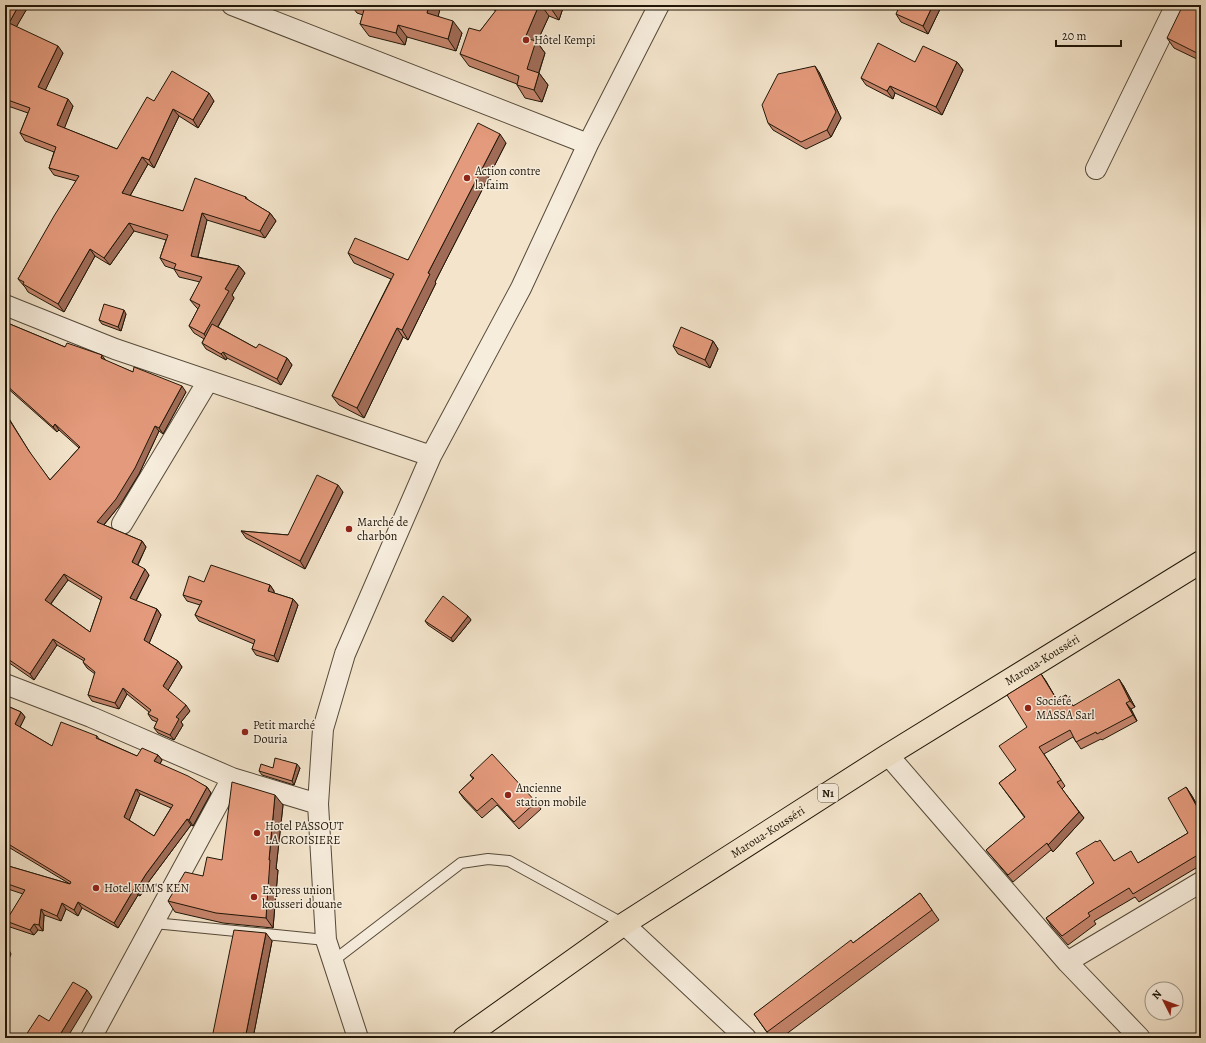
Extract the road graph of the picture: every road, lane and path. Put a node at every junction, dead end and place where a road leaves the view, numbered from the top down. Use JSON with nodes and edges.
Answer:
{"nodes":[{"id":1,"x":232,"y":5,"type":"edge"},
{"id":2,"x":659,"y":5,"type":"edge"},
{"id":3,"x":1176,"y":5,"type":"edge"},
{"id":4,"x":588,"y":144,"type":"junction"},
{"id":5,"x":1096,"y":169,"type":"dead end"},
{"id":6,"x":5,"y":305,"type":"edge"},
{"id":7,"x":208,"y":381,"type":"junction"},
{"id":8,"x":431,"y":456,"type":"junction"},
{"id":9,"x":122,"y":524,"type":"dead end"},
{"id":10,"x":1201,"y":562,"type":"edge"},
{"id":11,"x":5,"y":684,"type":"edge"},
{"id":12,"x":888,"y":755,"type":"junction"},
{"id":13,"x":232,"y":778,"type":"junction"},
{"id":14,"x":318,"y":804,"type":"junction"},
{"id":15,"x":1201,"y":882,"type":"edge"},
{"id":16,"x":154,"y":923,"type":"junction"},
{"id":17,"x":624,"y":924,"type":"junction"},
{"id":18,"x":326,"y":940,"type":"junction"},
{"id":19,"x":333,"y":961,"type":"junction"},
{"id":20,"x":1066,"y":962,"type":"junction"},
{"id":21,"x":91,"y":1038,"type":"edge"},
{"id":22,"x":358,"y":1038,"type":"edge"},
{"id":23,"x":464,"y":1038,"type":"edge"},
{"id":24,"x":746,"y":1038,"type":"edge"},
{"id":25,"x":1140,"y":1038,"type":"edge"}],
"edges":[{"from":1,"to":4,"type":"street"},
{"from":2,"to":4,"type":"street"},
{"from":3,"to":5,"type":"street"},
{"from":4,"to":8,"type":"street"},
{"from":6,"to":7,"type":"street"},
{"from":7,"to":8,"type":"street"},
{"from":7,"to":9,"type":"street"},
{"from":8,"to":14,"type":"street"},
{"from":10,"to":12,"type":"highway","name":"Maroua-Kousséri","number":"N1"},
{"from":11,"to":13,"type":"street"},
{"from":12,"to":17,"type":"highway","name":"Maroua-Kousséri","number":"N1"},
{"from":12,"to":20,"type":"street"},
{"from":13,"to":14,"type":"street"},
{"from":13,"to":16,"type":"street"},
{"from":14,"to":18,"type":"street"},
{"from":15,"to":20,"type":"street"},
{"from":16,"to":18,"type":"lane"},
{"from":16,"to":21,"type":"street"},
{"from":17,"to":19,"type":"lane"},
{"from":17,"to":23,"type":"highway","name":"Maroua-Kousséri","number":"N1"},
{"from":17,"to":24,"type":"street"},
{"from":18,"to":19,"type":"street"},
{"from":19,"to":22,"type":"street"},
{"from":20,"to":25,"type":"street"}]}
